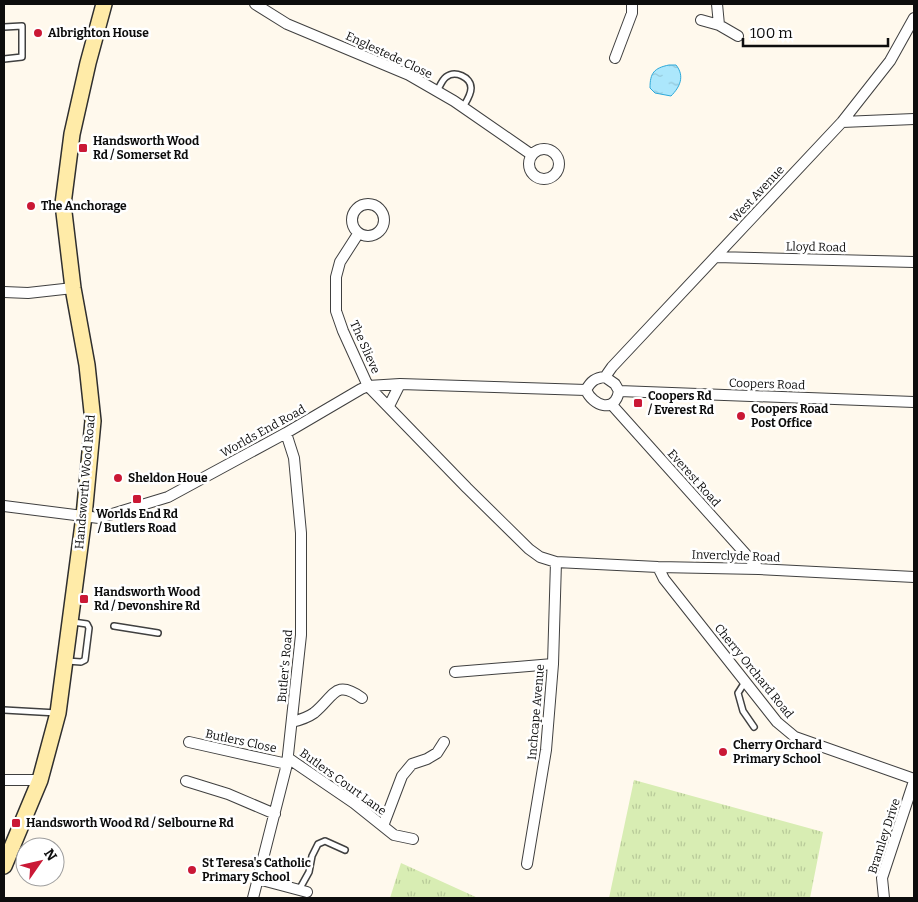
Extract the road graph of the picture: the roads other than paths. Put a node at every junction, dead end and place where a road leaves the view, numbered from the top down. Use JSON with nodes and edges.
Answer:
{"nodes":[{"id":1,"x":104,"y":4,"type":"edge"},
{"id":2,"x":255,"y":4,"type":"edge"},
{"id":3,"x":632,"y":4,"type":"edge"},
{"id":4,"x":717,"y":4,"type":"edge"},
{"id":5,"x":914,"y":18,"type":"edge"},
{"id":6,"x":701,"y":20,"type":"dead end"},
{"id":7,"x":719,"y":25,"type":"junction"},
{"id":8,"x":4,"y":27,"type":"edge"},
{"id":9,"x":738,"y":36,"type":"dead end"},
{"id":10,"x":616,"y":58,"type":"dead end"},
{"id":11,"x":4,"y":59,"type":"edge"},
{"id":12,"x":437,"y":91,"type":"junction"},
{"id":13,"x":463,"y":107,"type":"junction"},
{"id":14,"x":914,"y":118,"type":"edge"},
{"id":15,"x":842,"y":122,"type":"junction"},
{"id":16,"x":532,"y":155,"type":"dead end"},
{"id":17,"x":358,"y":234,"type":"dead end"},
{"id":18,"x":716,"y":257,"type":"junction"},
{"id":19,"x":914,"y":262,"type":"edge"},
{"id":20,"x":73,"y":288,"type":"junction"},
{"id":21,"x":4,"y":292,"type":"edge"},
{"id":22,"x":605,"y":377,"type":"junction"},
{"id":23,"x":400,"y":384,"type":"junction"},
{"id":24,"x":368,"y":386,"type":"junction"},
{"id":25,"x":586,"y":390,"type":"junction"},
{"id":26,"x":619,"y":391,"type":"junction"},
{"id":27,"x":914,"y":402,"type":"edge"},
{"id":28,"x":612,"y":405,"type":"junction"},
{"id":29,"x":389,"y":406,"type":"junction"},
{"id":30,"x":286,"y":433,"type":"junction"},
{"id":31,"x":4,"y":506,"type":"edge"},
{"id":32,"x":84,"y":516,"type":"junction"},
{"id":33,"x":556,"y":562,"type":"junction"},
{"id":34,"x":658,"y":566,"type":"junction"},
{"id":35,"x":758,"y":569,"type":"junction"},
{"id":36,"x":914,"y":577,"type":"edge"},
{"id":37,"x":70,"y":621,"type":"junction"},
{"id":38,"x":114,"y":626,"type":"dead end"},
{"id":39,"x":158,"y":632,"type":"dead end"},
{"id":40,"x":65,"y":660,"type":"junction"},
{"id":41,"x":553,"y":664,"type":"junction"},
{"id":42,"x":454,"y":672,"type":"dead end"},
{"id":43,"x":745,"y":682,"type":"junction"},
{"id":44,"x":362,"y":698,"type":"dead end"},
{"id":45,"x":4,"y":710,"type":"edge"},
{"id":46,"x":58,"y":713,"type":"junction"},
{"id":47,"x":292,"y":722,"type":"junction"},
{"id":48,"x":754,"y":726,"type":"dead end"},
{"id":49,"x":189,"y":742,"type":"dead end"},
{"id":50,"x":444,"y":742,"type":"dead end"},
{"id":51,"x":288,"y":761,"type":"junction"},
{"id":52,"x":4,"y":780,"type":"edge"},
{"id":53,"x":40,"y":780,"type":"junction"},
{"id":54,"x":914,"y":780,"type":"edge"},
{"id":55,"x":186,"y":781,"type":"dead end"},
{"id":56,"x":275,"y":814,"type":"junction"},
{"id":57,"x":383,"y":826,"type":"junction"},
{"id":58,"x":413,"y":839,"type":"dead end"},
{"id":59,"x":8,"y":846,"type":"edge"},
{"id":60,"x":345,"y":850,"type":"dead end"},
{"id":61,"x":527,"y":864,"type":"dead end"},
{"id":62,"x":4,"y":866,"type":"edge"},
{"id":63,"x":258,"y":879,"type":"junction"},
{"id":64,"x":303,"y":891,"type":"joint"},
{"id":65,"x":253,"y":898,"type":"edge"},
{"id":66,"x":884,"y":898,"type":"edge"}],
"edges":[{"from":1,"to":20,"type":"main road","name":"Handsworth Wood Road"},
{"from":2,"to":12,"type":"street","name":"Englestede Close"},
{"from":3,"to":10,"type":"street"},
{"from":4,"to":7,"type":"street"},
{"from":5,"to":15,"type":"street","name":"West Avenue"},
{"from":6,"to":7,"type":"street"},
{"from":7,"to":9,"type":"street"},
{"from":8,"to":11,"type":"lane"},
{"from":12,"to":13,"type":"street","name":"Englestede Close"},
{"from":12,"to":13,"type":"lane"},
{"from":13,"to":16,"type":"street","name":"Englestede Close"},
{"from":14,"to":15,"type":"street"},
{"from":15,"to":18,"type":"street","name":"West Avenue"},
{"from":17,"to":24,"type":"street","name":"The Slieve"},
{"from":18,"to":19,"type":"street","name":"Lloyd Road"},
{"from":18,"to":22,"type":"street","name":"West Avenue"},
{"from":20,"to":21,"type":"street"},
{"from":20,"to":32,"type":"main road","name":"Handsworth Wood Road"},
{"from":22,"to":25,"type":"street"},
{"from":22,"to":26,"type":"street"},
{"from":23,"to":24,"type":"street"},
{"from":23,"to":25,"type":"street"},
{"from":23,"to":29,"type":"street"},
{"from":24,"to":29,"type":"street"},
{"from":24,"to":30,"type":"street","name":"Worlds End Road"},
{"from":25,"to":28,"type":"street"},
{"from":26,"to":27,"type":"street","name":"Coopers Road"},
{"from":26,"to":28,"type":"street"},
{"from":28,"to":35,"type":"street","name":"Everest Road"},
{"from":29,"to":33,"type":"street"},
{"from":30,"to":32,"type":"street","name":"Worlds End Road"},
{"from":30,"to":47,"type":"street","name":"Butler's Road"},
{"from":31,"to":32,"type":"street","name":"Worlds End Road"},
{"from":32,"to":37,"type":"main road","name":"Handsworth Wood Road"},
{"from":33,"to":34,"type":"street","name":"Inverclyde Road"},
{"from":33,"to":41,"type":"street","name":"Inchcape Avenue"},
{"from":34,"to":35,"type":"street","name":"Inverclyde Road"},
{"from":34,"to":43,"type":"street","name":"Cherry Orchard Road"},
{"from":35,"to":36,"type":"street","name":"Inverclyde Road"},
{"from":37,"to":40,"type":"main road","name":"Handsworth Wood Road"},
{"from":37,"to":40,"type":"lane"},
{"from":38,"to":39,"type":"lane"},
{"from":40,"to":46,"type":"main road","name":"Handsworth Wood Road"},
{"from":41,"to":42,"type":"street"},
{"from":41,"to":61,"type":"street","name":"Inchcape Avenue"},
{"from":43,"to":48,"type":"lane"},
{"from":43,"to":54,"type":"street","name":"Cherry Orchard Road"},
{"from":44,"to":47,"type":"street"},
{"from":45,"to":46,"type":"lane"},
{"from":46,"to":53,"type":"main road","name":"Handsworth Wood Road"},
{"from":47,"to":51,"type":"street","name":"Butler's Road"},
{"from":49,"to":51,"type":"street","name":"Butlers Close"},
{"from":50,"to":57,"type":"street","name":"Butlers Court Lane"},
{"from":51,"to":56,"type":"street","name":"Butler's Road"},
{"from":51,"to":57,"type":"street","name":"Butlers Court Lane"},
{"from":52,"to":53,"type":"street"},
{"from":53,"to":59,"type":"main road","name":"Handsworth Wood Road"},
{"from":54,"to":66,"type":"street","name":"Bramley Drive"},
{"from":55,"to":56,"type":"street"},
{"from":56,"to":63,"type":"street","name":"Butler's Road"},
{"from":57,"to":58,"type":"street","name":"Butlers Court Lane"},
{"from":59,"to":62,"type":"main road","name":"Handsworth Wood Road"},
{"from":60,"to":64,"type":"lane"},
{"from":63,"to":64,"type":"street"},
{"from":63,"to":65,"type":"street","name":"Butler's Road"}]}
